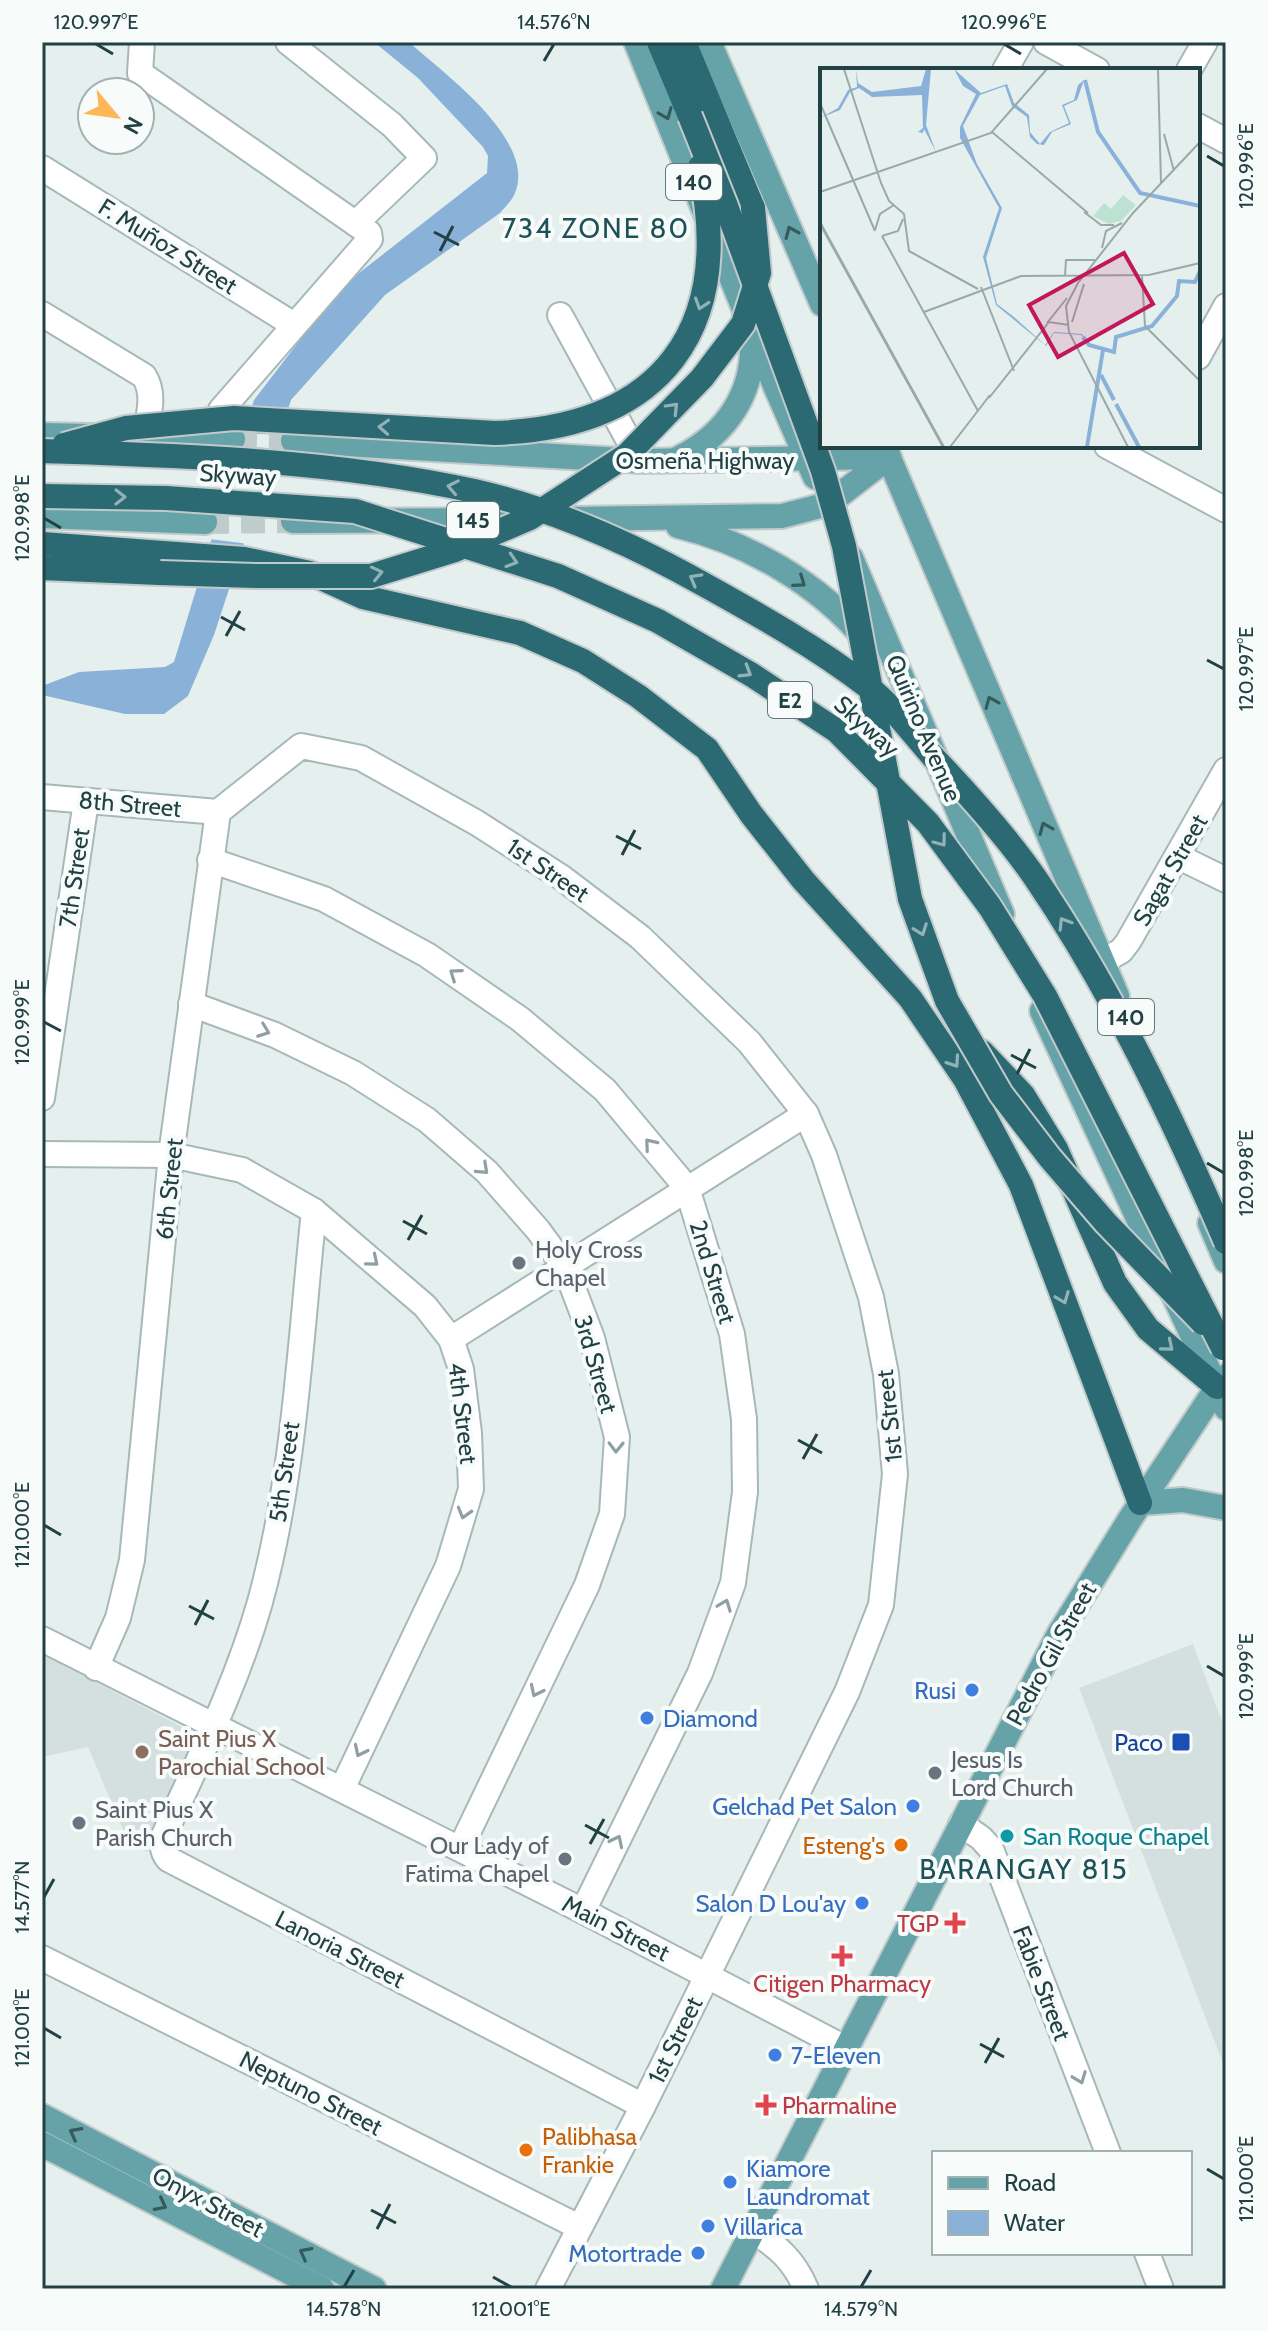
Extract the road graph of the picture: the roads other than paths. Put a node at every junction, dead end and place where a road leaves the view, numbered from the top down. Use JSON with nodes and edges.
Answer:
{"nodes":[{"id":1,"x":142,"y":42,"type":"edge"},
{"id":2,"x":288,"y":42,"type":"edge"},
{"id":3,"x":636,"y":42,"type":"edge"},
{"id":4,"x":659,"y":42,"type":"edge"},
{"id":5,"x":684,"y":42,"type":"edge"},
{"id":6,"x":709,"y":42,"type":"edge"},
{"id":7,"x":1021,"y":42,"type":"edge"},
{"id":8,"x":1046,"y":42,"type":"edge"},
{"id":9,"x":1205,"y":42,"type":"edge"},
{"id":10,"x":1006,"y":68,"type":"edge"},
{"id":11,"x":1093,"y":68,"type":"edge"},
{"id":12,"x":1190,"y":68,"type":"edge"},
{"id":13,"x":690,"y":116,"type":"junction"},
{"id":14,"x":1200,"y":127,"type":"edge"},
{"id":15,"x":1226,"y":141,"type":"edge"},
{"id":16,"x":42,"y":168,"type":"edge"},
{"id":17,"x":356,"y":223,"type":"junction"},
{"id":18,"x":820,"y":299,"type":"edge"},
{"id":19,"x":1226,"y":306,"type":"edge"},
{"id":20,"x":42,"y":314,"type":"edge"},
{"id":21,"x":560,"y":315,"type":"dead end"},
{"id":22,"x":751,"y":321,"type":"junction"},
{"id":23,"x":294,"y":325,"type":"junction"},
{"id":24,"x":1200,"y":353,"type":"edge"},
{"id":25,"x":221,"y":410,"type":"dead end"},
{"id":26,"x":42,"y":435,"type":"edge"},
{"id":27,"x":145,"y":437,"type":"junction"},
{"id":28,"x":233,"y":439,"type":"tunnel mouth"},
{"id":29,"x":293,"y":441,"type":"tunnel mouth"},
{"id":30,"x":1115,"y":448,"type":"edge"},
{"id":31,"x":42,"y":451,"type":"edge"},
{"id":32,"x":887,"y":452,"type":"edge"},
{"id":33,"x":1144,"y":455,"type":"edge"},
{"id":34,"x":580,"y":458,"type":"junction"},
{"id":35,"x":677,"y":460,"type":"junction"},
{"id":36,"x":807,"y":460,"type":"junction"},
{"id":37,"x":640,"y":461,"type":"junction"},
{"id":38,"x":42,"y":496,"type":"edge"},
{"id":39,"x":828,"y":504,"type":"junction"},
{"id":40,"x":1226,"y":510,"type":"edge"},
{"id":41,"x":42,"y":516,"type":"edge"},
{"id":42,"x":578,"y":519,"type":"junction"},
{"id":43,"x":653,"y":519,"type":"junction"},
{"id":44,"x":293,"y":521,"type":"tunnel mouth"},
{"id":45,"x":205,"y":522,"type":"tunnel mouth"},
{"id":46,"x":42,"y":544,"type":"edge"},
{"id":47,"x":42,"y":568,"type":"edge"},
{"id":48,"x":916,"y":708,"type":"junction"},
{"id":49,"x":1226,"y":770,"type":"edge"},
{"id":50,"x":42,"y":797,"type":"edge"},
{"id":51,"x":86,"y":801,"type":"junction"},
{"id":52,"x":218,"y":812,"type":"junction"},
{"id":53,"x":1179,"y":857,"type":"junction"},
{"id":54,"x":210,"y":860,"type":"junction"},
{"id":55,"x":1226,"y":880,"type":"edge"},
{"id":56,"x":1103,"y":961,"type":"junction"},
{"id":57,"x":910,"y":998,"type":"junction"},
{"id":58,"x":191,"y":1004,"type":"junction"},
{"id":59,"x":42,"y":1098,"type":"edge"},
{"id":60,"x":806,"y":1114,"type":"junction"},
{"id":61,"x":42,"y":1154,"type":"edge"},
{"id":62,"x":171,"y":1155,"type":"junction"},
{"id":63,"x":687,"y":1188,"type":"junction"},
{"id":64,"x":314,"y":1211,"type":"junction"},
{"id":65,"x":1226,"y":1242,"type":"edge"},
{"id":66,"x":1226,"y":1261,"type":"edge"},
{"id":67,"x":565,"y":1267,"type":"junction"},
{"id":68,"x":451,"y":1339,"type":"junction"},
{"id":69,"x":1222,"y":1347,"type":"edge"},
{"id":70,"x":1223,"y":1390,"type":"edge"},
{"id":71,"x":1140,"y":1503,"type":"junction"},
{"id":72,"x":1226,"y":1508,"type":"edge"},
{"id":73,"x":42,"y":1639,"type":"edge"},
{"id":74,"x":96,"y":1668,"type":"junction"},
{"id":75,"x":215,"y":1725,"type":"junction"},
{"id":76,"x":342,"y":1789,"type":"junction"},
{"id":77,"x":961,"y":1824,"type":"junction"},
{"id":78,"x":460,"y":1849,"type":"junction"},
{"id":79,"x":583,"y":1911,"type":"junction"},
{"id":80,"x":42,"y":1958,"type":"edge"},
{"id":81,"x":707,"y":1976,"type":"junction"},
{"id":82,"x":845,"y":2048,"type":"junction"},
{"id":83,"x":643,"y":2106,"type":"junction"},
{"id":84,"x":42,"y":2116,"type":"edge"},
{"id":85,"x":42,"y":2144,"type":"edge"},
{"id":86,"x":1107,"y":2151,"type":"edge"},
{"id":87,"x":579,"y":2227,"type":"junction"},
{"id":88,"x":753,"y":2231,"type":"junction"},
{"id":89,"x":1148,"y":2255,"type":"edge"},
{"id":90,"x":322,"y":2289,"type":"edge"},
{"id":91,"x":374,"y":2289,"type":"edge"},
{"id":92,"x":548,"y":2289,"type":"edge"},
{"id":93,"x":723,"y":2289,"type":"edge"},
{"id":94,"x":806,"y":2289,"type":"edge"},
{"id":95,"x":1161,"y":2289,"type":"edge"}],
"edges":[{"from":1,"to":17,"type":"street"},
{"from":2,"to":17,"type":"street"},
{"from":3,"to":22,"type":"main road","name":"Quirino Avenue","number":"140","one_way":true},
{"from":4,"to":13,"type":"highway"},
{"from":47,"to":5,"type":"highway","one_way":true,"bridge":true},
{"from":18,"to":6,"type":"main road","one_way":true},
{"from":7,"to":10,"type":"street"},
{"from":8,"to":11,"type":"street"},
{"from":9,"to":12,"type":"street"},
{"from":13,"to":31,"type":"highway","one_way":true,"bridge":true},
{"from":13,"to":69,"type":"highway","one_way":true,"bridge":true},
{"from":14,"to":15,"type":"street"},
{"from":16,"to":23,"type":"street","name":"F. Muñoz Street"},
{"from":17,"to":23,"type":"street"},
{"from":19,"to":24,"type":"street"},
{"from":20,"to":27,"type":"street"},
{"from":21,"to":37,"type":"street"},
{"from":22,"to":35,"type":"main road"},
{"from":22,"to":36,"type":"main road","name":"Quirino Avenue","number":"140"},
{"from":23,"to":25,"type":"street"},
{"from":26,"to":27,"type":"main road"},
{"from":27,"to":28,"type":"main road"},
{"from":29,"to":34,"type":"main road","name":"Osmeña Highway"},
{"from":30,"to":33,"type":"street"},
{"from":65,"to":31,"type":"highway","name":"Skyway","number":"E2","one_way":true,"bridge":true},
{"from":32,"to":36,"type":"main road","name":"Osmeña Highway"},
{"from":32,"to":39,"type":"main road","number":"145"},
{"from":56,"to":32,"type":"main road","number":"140","one_way":true},
{"from":33,"to":40,"type":"street"},
{"from":34,"to":37,"type":"main road","name":"Osmeña Highway"},
{"from":34,"to":42,"type":"main road"},
{"from":35,"to":36,"type":"main road","name":"Osmeña Highway"},
{"from":35,"to":37,"type":"main road","name":"Osmeña Highway"},
{"from":36,"to":39,"type":"main road","name":"Quirino Avenue","number":"140"},
{"from":38,"to":69,"type":"highway","name":"Skyway","number":"E2","one_way":true,"bridge":true},
{"from":39,"to":43,"type":"main road","number":"145"},
{"from":39,"to":48,"type":"main road","name":"Quirino Avenue","number":"140"},
{"from":41,"to":45,"type":"main road"},
{"from":42,"to":43,"type":"main road","number":"145"},
{"from":42,"to":44,"type":"main road","number":"145"},
{"from":43,"to":48,"type":"main road","one_way":true},
{"from":46,"to":57,"type":"highway"},
{"from":48,"to":70,"type":"main road","name":"Quirino Avenue","number":"140"},
{"from":49,"to":53,"type":"street","name":"Sagat Street"},
{"from":50,"to":51,"type":"street","name":"8th Street"},
{"from":51,"to":52,"type":"street","name":"8th Street"},
{"from":51,"to":59,"type":"street","name":"7th Street"},
{"from":52,"to":54,"type":"street","name":"6th Street"},
{"from":52,"to":60,"type":"street","name":"1st Street"},
{"from":53,"to":55,"type":"street"},
{"from":53,"to":56,"type":"street","name":"Sagat Street"},
{"from":54,"to":58,"type":"street","name":"6th Street"},
{"from":63,"to":54,"type":"street","name":"2nd Street","one_way":true},
{"from":56,"to":66,"type":"main road","number":"140"},
{"from":57,"to":70,"type":"highway","one_way":true},
{"from":57,"to":71,"type":"highway","one_way":true},
{"from":58,"to":62,"type":"street","name":"6th Street"},
{"from":58,"to":67,"type":"street","name":"3rd Street","one_way":true},
{"from":60,"to":63,"type":"street"},
{"from":60,"to":81,"type":"street","name":"1st Street"},
{"from":61,"to":62,"type":"street","name":"4th Street"},
{"from":62,"to":64,"type":"street","name":"4th Street"},
{"from":62,"to":74,"type":"street","name":"6th Street"},
{"from":63,"to":67,"type":"street"},
{"from":79,"to":63,"type":"street","name":"2nd Street","one_way":true},
{"from":64,"to":68,"type":"street","name":"4th Street","one_way":true},
{"from":64,"to":75,"type":"street","name":"5th Street"},
{"from":67,"to":68,"type":"street"},
{"from":67,"to":78,"type":"street","name":"3rd Street","one_way":true},
{"from":68,"to":76,"type":"street","name":"4th Street","one_way":true},
{"from":70,"to":71,"type":"main road","name":"Pedro Gil Street"},
{"from":71,"to":72,"type":"main road"},
{"from":71,"to":77,"type":"main road","name":"Pedro Gil Street"},
{"from":73,"to":74,"type":"street","name":"Main Street"},
{"from":74,"to":75,"type":"street","name":"Main Street"},
{"from":75,"to":76,"type":"street","name":"Main Street"},
{"from":75,"to":83,"type":"street","name":"Lanoria Street"},
{"from":76,"to":78,"type":"street","name":"Main Street"},
{"from":77,"to":82,"type":"main road","name":"Pedro Gil Street"},
{"from":77,"to":86,"type":"street","name":"Fabie Street","one_way":true},
{"from":78,"to":79,"type":"street","name":"Main Street"},
{"from":79,"to":81,"type":"street","name":"Main Street"},
{"from":80,"to":87,"type":"street","name":"Neptuno Street"},
{"from":81,"to":82,"type":"street","name":"Main Street"},
{"from":81,"to":83,"type":"street","name":"1st Street"},
{"from":82,"to":88,"type":"main road","name":"Pedro Gil Street"},
{"from":83,"to":87,"type":"street","name":"1st Street"},
{"from":91,"to":84,"type":"main road","name":"Onyx Street","one_way":true},
{"from":85,"to":90,"type":"main road","name":"Onyx Street","one_way":true},
{"from":87,"to":92,"type":"street","name":"1st Street"},
{"from":88,"to":93,"type":"main road","name":"Pedro Gil Street"},
{"from":88,"to":94,"type":"street"},
{"from":89,"to":95,"type":"street"}]}
